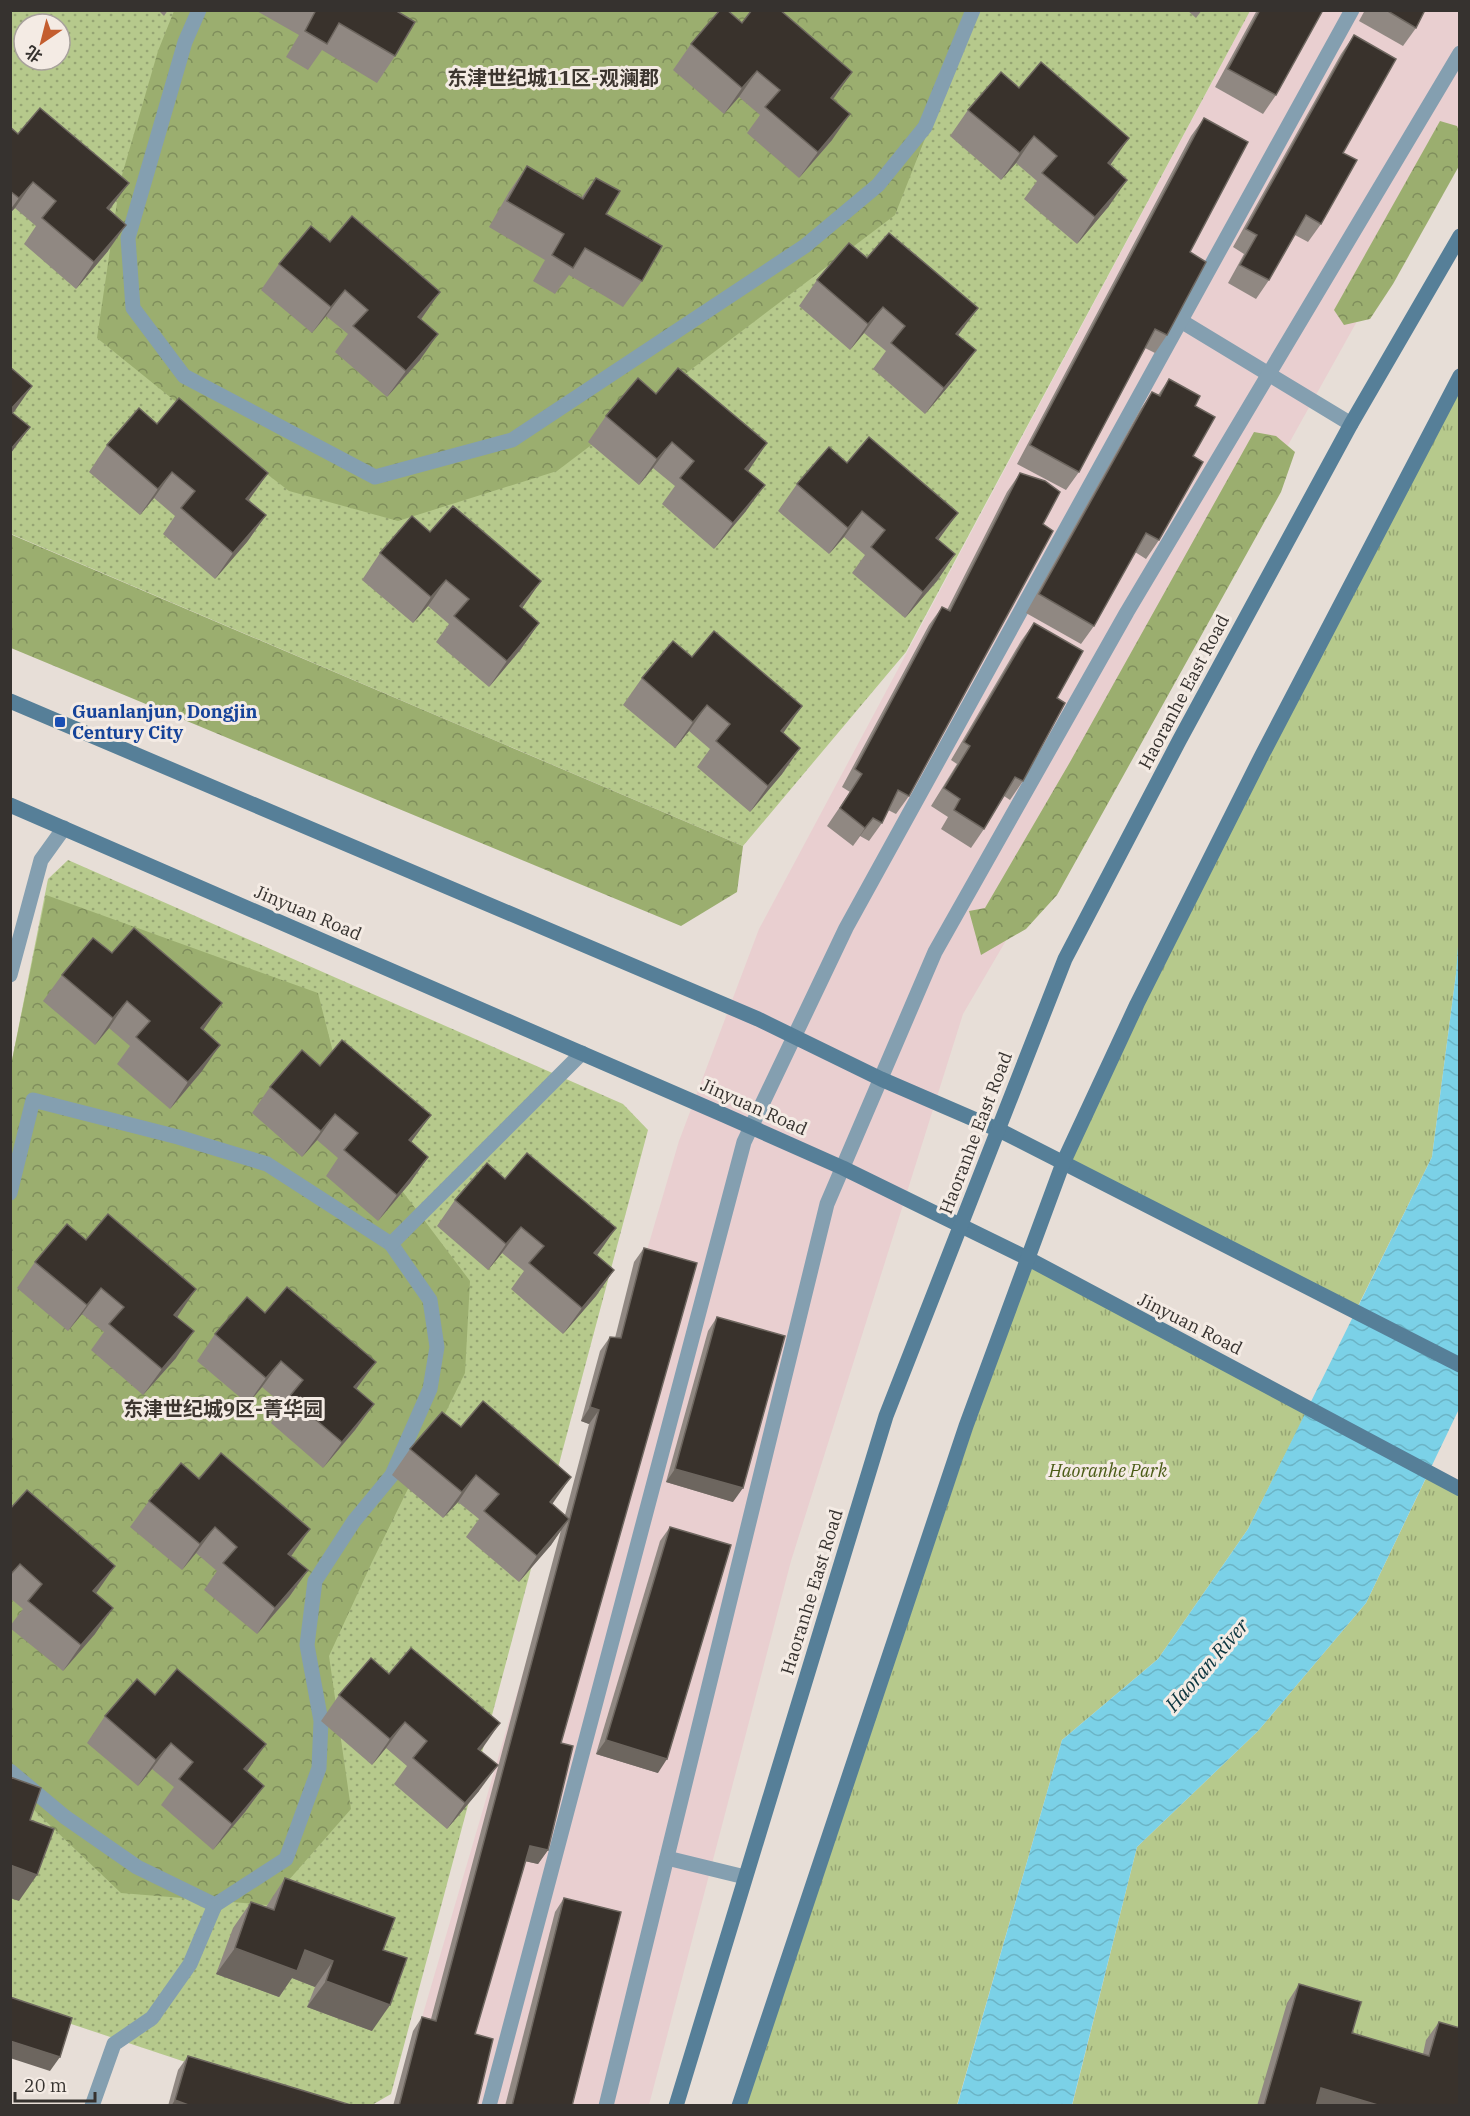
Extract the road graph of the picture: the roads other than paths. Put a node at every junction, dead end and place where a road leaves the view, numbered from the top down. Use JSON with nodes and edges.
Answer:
{"nodes":[{"id":1,"x":199,"y":10,"type":"edge"},
{"id":2,"x":973,"y":10,"type":"edge"},
{"id":3,"x":1353,"y":10,"type":"edge"},
{"id":4,"x":1460,"y":53,"type":"edge"},
{"id":5,"x":1460,"y":236,"type":"edge"},
{"id":6,"x":1181,"y":321,"type":"junction"},
{"id":7,"x":1268,"y":374,"type":"junction"},
{"id":8,"x":1460,"y":376,"type":"edge"},
{"id":9,"x":1351,"y":424,"type":"junction"},
{"id":10,"x":10,"y":701,"type":"edge"},
{"id":11,"x":10,"y":805,"type":"edge"},
{"id":12,"x":64,"y":828,"type":"junction"},
{"id":13,"x":10,"y":975,"type":"edge"},
{"id":14,"x":795,"y":1037,"type":"junction"},
{"id":15,"x":582,"y":1053,"type":"junction"},
{"id":16,"x":881,"y":1079,"type":"junction"},
{"id":17,"x":751,"y":1127,"type":"junction"},
{"id":18,"x":999,"y":1130,"type":"junction"},
{"id":19,"x":1063,"y":1162,"type":"junction"},
{"id":20,"x":843,"y":1168,"type":"junction"},
{"id":21,"x":10,"y":1192,"type":"edge"},
{"id":22,"x":960,"y":1227,"type":"junction"},
{"id":23,"x":390,"y":1244,"type":"junction"},
{"id":24,"x":1027,"y":1258,"type":"junction"},
{"id":25,"x":1460,"y":1365,"type":"edge"},
{"id":26,"x":1460,"y":1489,"type":"edge"},
{"id":27,"x":10,"y":1771,"type":"edge"},
{"id":28,"x":667,"y":1858,"type":"junction"},
{"id":29,"x":746,"y":1877,"type":"junction"},
{"id":30,"x":215,"y":1905,"type":"junction"},
{"id":31,"x":92,"y":2106,"type":"edge"},
{"id":32,"x":489,"y":2106,"type":"edge"},
{"id":33,"x":606,"y":2106,"type":"edge"},
{"id":34,"x":676,"y":2106,"type":"edge"},
{"id":35,"x":739,"y":2106,"type":"edge"}],
"edges":[{"from":1,"to":2,"type":"street"},
{"from":3,"to":6,"type":"street"},
{"from":4,"to":7,"type":"street"},
{"from":5,"to":9,"type":"main road","name":"Haoranhe East Road"},
{"from":6,"to":7,"type":"street"},
{"from":6,"to":14,"type":"street"},
{"from":7,"to":9,"type":"street"},
{"from":7,"to":16,"type":"street"},
{"from":8,"to":19,"type":"main road"},
{"from":9,"to":18,"type":"main road","name":"Haoranhe East Road"},
{"from":10,"to":14,"type":"main road"},
{"from":11,"to":12,"type":"main road","name":"Jinyuan Road"},
{"from":12,"to":13,"type":"street"},
{"from":12,"to":15,"type":"main road","name":"Jinyuan Road"},
{"from":14,"to":16,"type":"main road"},
{"from":14,"to":17,"type":"street"},
{"from":15,"to":17,"type":"main road","name":"Jinyuan Road"},
{"from":15,"to":23,"type":"street"},
{"from":16,"to":18,"type":"main road"},
{"from":16,"to":20,"type":"street"},
{"from":17,"to":20,"type":"main road","name":"Jinyuan Road"},
{"from":17,"to":32,"type":"street"},
{"from":18,"to":19,"type":"main road"},
{"from":18,"to":22,"type":"main road","name":"Haoranhe East Road"},
{"from":19,"to":24,"type":"main road"},
{"from":19,"to":25,"type":"main road"},
{"from":20,"to":22,"type":"main road","name":"Jinyuan Road"},
{"from":20,"to":28,"type":"street"},
{"from":21,"to":23,"type":"street"},
{"from":22,"to":24,"type":"main road","name":"Jinyuan Road"},
{"from":22,"to":29,"type":"main road","name":"Haoranhe East Road"},
{"from":23,"to":30,"type":"street"},
{"from":24,"to":26,"type":"main road","name":"Jinyuan Road"},
{"from":24,"to":35,"type":"main road"},
{"from":27,"to":30,"type":"street"},
{"from":28,"to":29,"type":"street"},
{"from":28,"to":33,"type":"street"},
{"from":29,"to":34,"type":"main road","name":"Haoranhe East Road"},
{"from":30,"to":31,"type":"street"}]}
